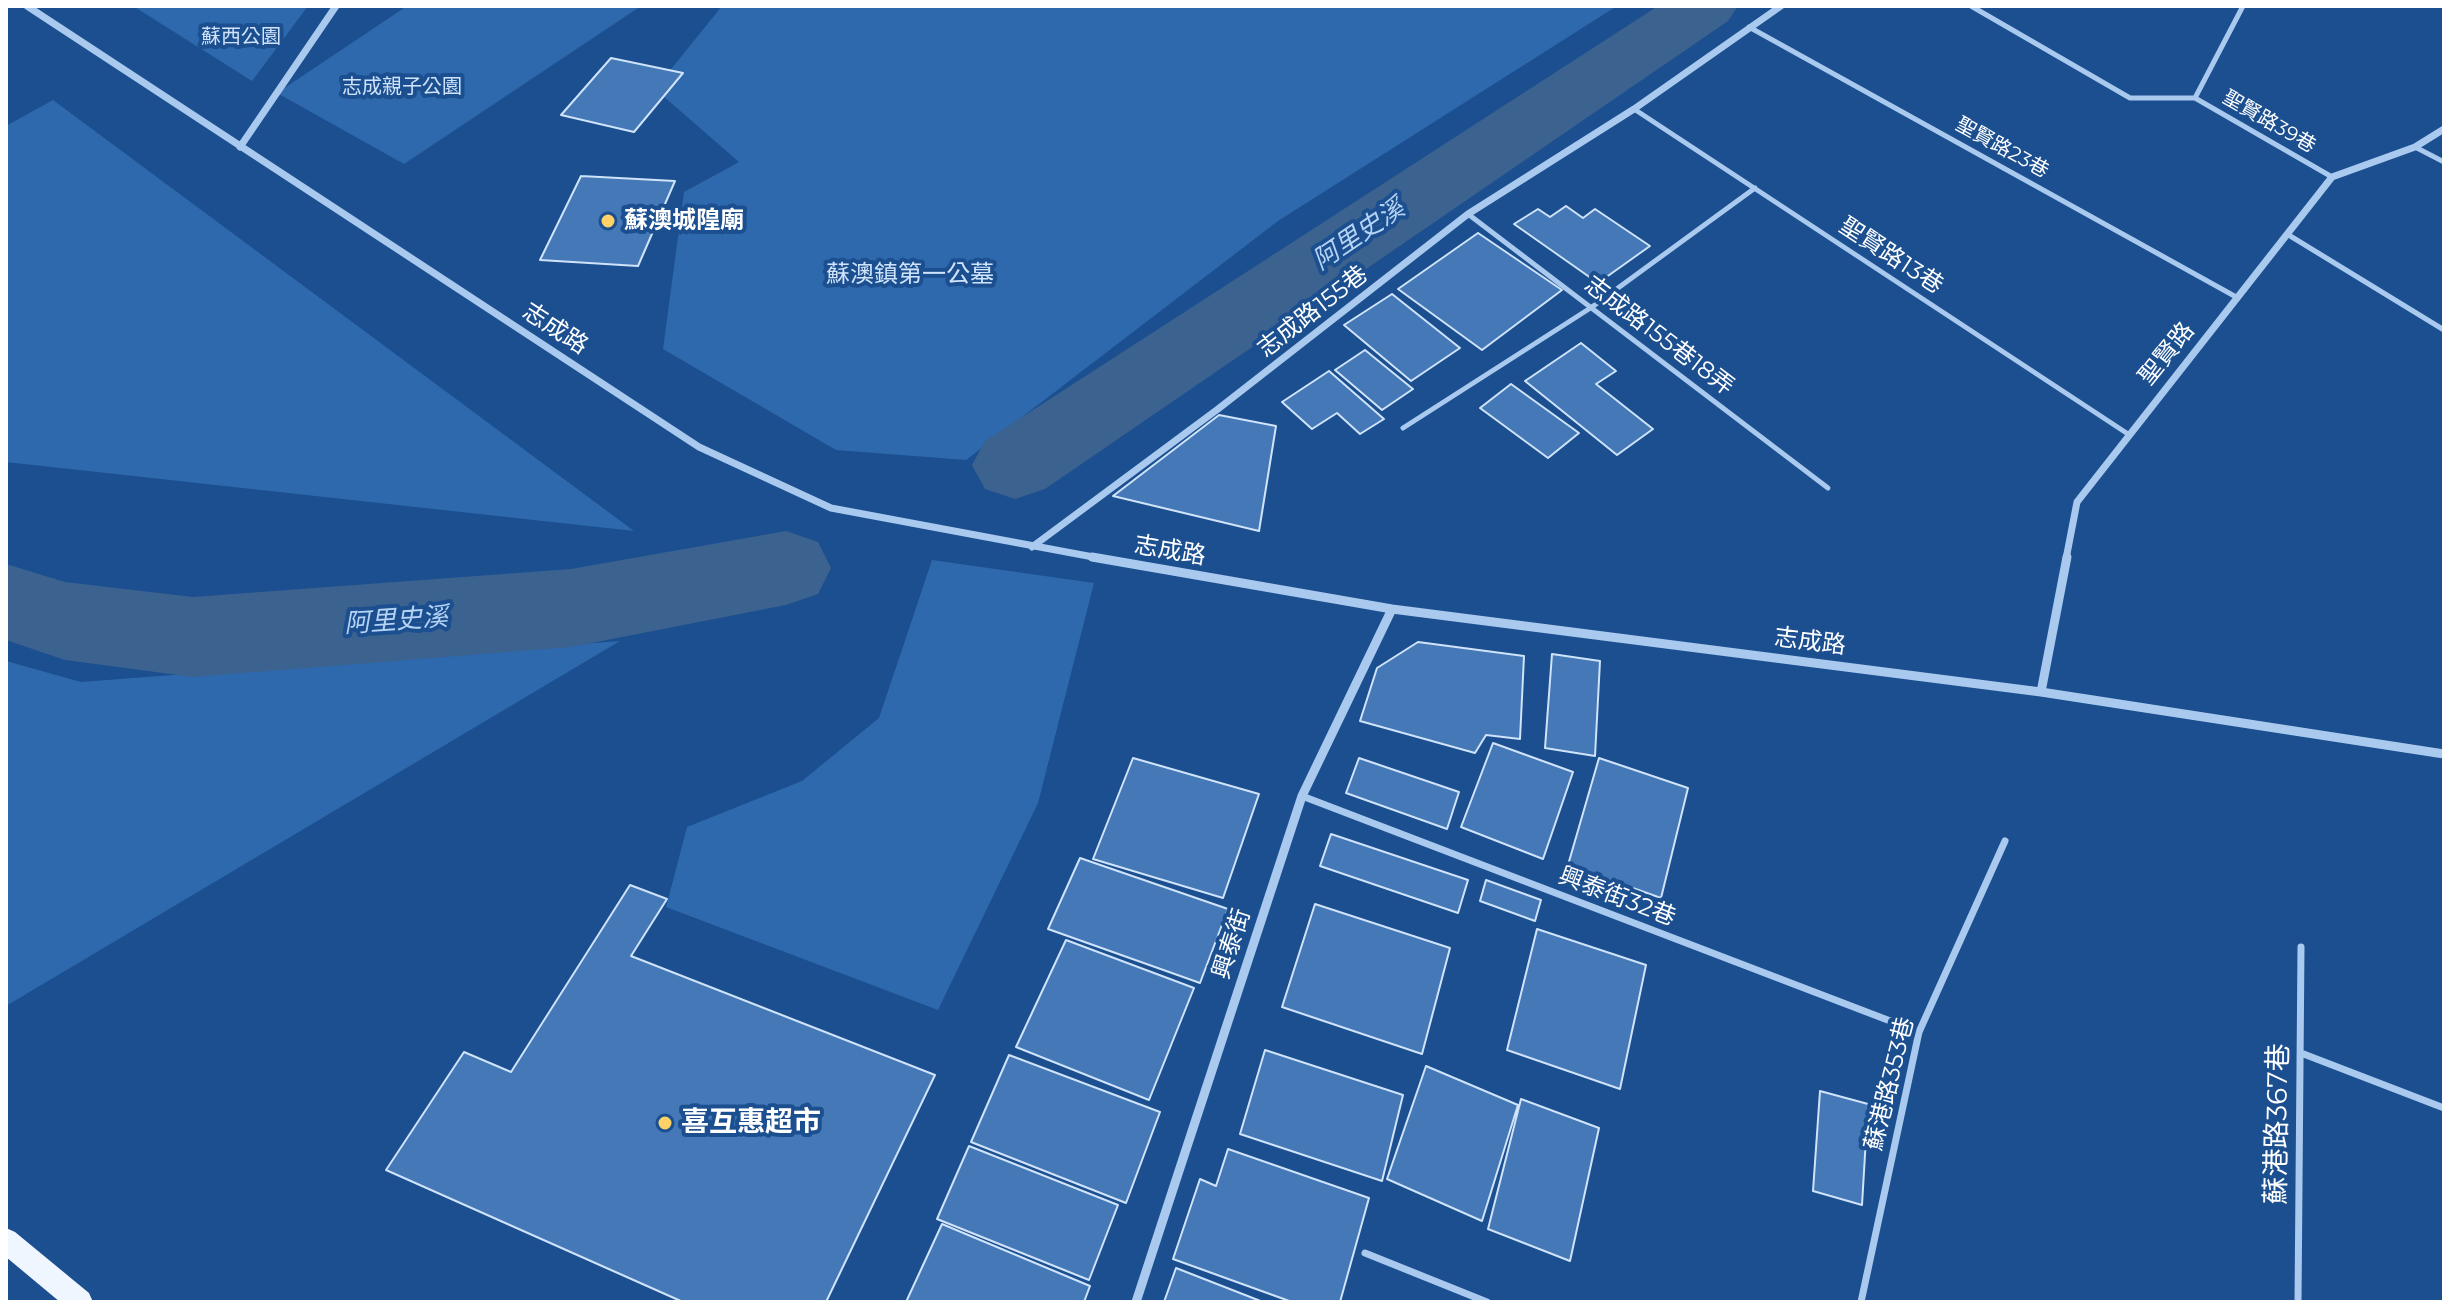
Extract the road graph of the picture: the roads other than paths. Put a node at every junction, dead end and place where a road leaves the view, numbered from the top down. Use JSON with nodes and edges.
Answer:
{"nodes":[{"id":1,"x":27,"y":6,"type":"edge"},
{"id":2,"x":336,"y":6,"type":"edge"},
{"id":3,"x":1781,"y":6,"type":"edge"},
{"id":4,"x":1971,"y":6,"type":"edge"},
{"id":5,"x":2243,"y":6,"type":"edge"},
{"id":6,"x":1749,"y":27,"type":"junction"},
{"id":7,"x":2195,"y":98,"type":"junction"},
{"id":8,"x":1634,"y":109,"type":"junction"},
{"id":9,"x":2444,"y":129,"type":"edge"},
{"id":10,"x":240,"y":147,"type":"junction"},
{"id":11,"x":2415,"y":147,"type":"junction"},
{"id":12,"x":2444,"y":162,"type":"edge"},
{"id":13,"x":2332,"y":177,"type":"junction"},
{"id":14,"x":1755,"y":188,"type":"junction"},
{"id":15,"x":1468,"y":214,"type":"junction"},
{"id":16,"x":2287,"y":234,"type":"junction"},
{"id":17,"x":2238,"y":298,"type":"junction"},
{"id":18,"x":1592,"y":307,"type":"junction"},
{"id":19,"x":2444,"y":330,"type":"edge"},
{"id":20,"x":1403,"y":428,"type":"dead end"},
{"id":21,"x":2128,"y":434,"type":"junction"},
{"id":22,"x":1828,"y":488,"type":"dead end"},
{"id":23,"x":1032,"y":547,"type":"junction"},
{"id":24,"x":1392,"y":609,"type":"junction"},
{"id":25,"x":2041,"y":692,"type":"junction"},
{"id":26,"x":2444,"y":754,"type":"edge"},
{"id":27,"x":1302,"y":796,"type":"junction"},
{"id":28,"x":2005,"y":841,"type":"dead end"},
{"id":29,"x":2301,"y":947,"type":"dead end"},
{"id":30,"x":1919,"y":1032,"type":"junction"},
{"id":31,"x":2301,"y":1053,"type":"junction"},
{"id":32,"x":2444,"y":1108,"type":"edge"},
{"id":33,"x":6,"y":1241,"type":"edge"},
{"id":34,"x":1365,"y":1253,"type":"dead end"},
{"id":35,"x":80,"y":1302,"type":"edge"},
{"id":36,"x":1136,"y":1302,"type":"edge"},
{"id":37,"x":1487,"y":1302,"type":"edge"},
{"id":38,"x":1861,"y":1302,"type":"edge"},
{"id":39,"x":2298,"y":1302,"type":"edge"}],
"edges":[{"from":1,"to":10,"type":"street","name":"志成路"},
{"from":2,"to":10,"type":"street"},
{"from":3,"to":6,"type":"street","name":"志成路155巷"},
{"from":4,"to":7,"type":"lane"},
{"from":5,"to":7,"type":"lane","name":"聖賢路39巷"},
{"from":6,"to":8,"type":"street","name":"志成路155巷"},
{"from":6,"to":17,"type":"lane","name":"聖賢路23巷"},
{"from":7,"to":13,"type":"lane","name":"聖賢路39巷"},
{"from":8,"to":14,"type":"lane","name":"聖賢路13巷"},
{"from":8,"to":15,"type":"street","name":"志成路155巷"},
{"from":9,"to":11,"type":"street"},
{"from":10,"to":23,"type":"street","name":"志成路"},
{"from":11,"to":12,"type":"lane"},
{"from":11,"to":13,"type":"street"},
{"from":13,"to":16,"type":"street","name":"聖賢路"},
{"from":14,"to":18,"type":"lane"},
{"from":14,"to":21,"type":"lane","name":"聖賢路13巷"},
{"from":15,"to":18,"type":"lane","name":"志成路155巷18弄"},
{"from":15,"to":23,"type":"street","name":"志成路155巷"},
{"from":16,"to":17,"type":"street","name":"聖賢路"},
{"from":16,"to":19,"type":"lane"},
{"from":17,"to":21,"type":"street","name":"聖賢路"},
{"from":18,"to":20,"type":"lane"},
{"from":18,"to":22,"type":"lane","name":"志成路155巷18弄"},
{"from":21,"to":25,"type":"street","name":"聖賢路"},
{"from":23,"to":24,"type":"street","name":"志成路"},
{"from":24,"to":25,"type":"street","name":"志成路"},
{"from":24,"to":27,"type":"street","name":"興泰街"},
{"from":25,"to":26,"type":"street","name":"志成路"},
{"from":27,"to":30,"type":"lane","name":"興泰街32巷"},
{"from":27,"to":36,"type":"street","name":"興泰街"},
{"from":28,"to":30,"type":"lane","name":"蘇港路353巷"},
{"from":29,"to":31,"type":"lane","name":"蘇港路367巷"},
{"from":30,"to":38,"type":"lane","name":"蘇港路353巷"},
{"from":31,"to":32,"type":"lane"},
{"from":31,"to":39,"type":"lane","name":"蘇港路367巷"},
{"from":33,"to":35,"type":"main road"},
{"from":34,"to":37,"type":"lane"}]}
